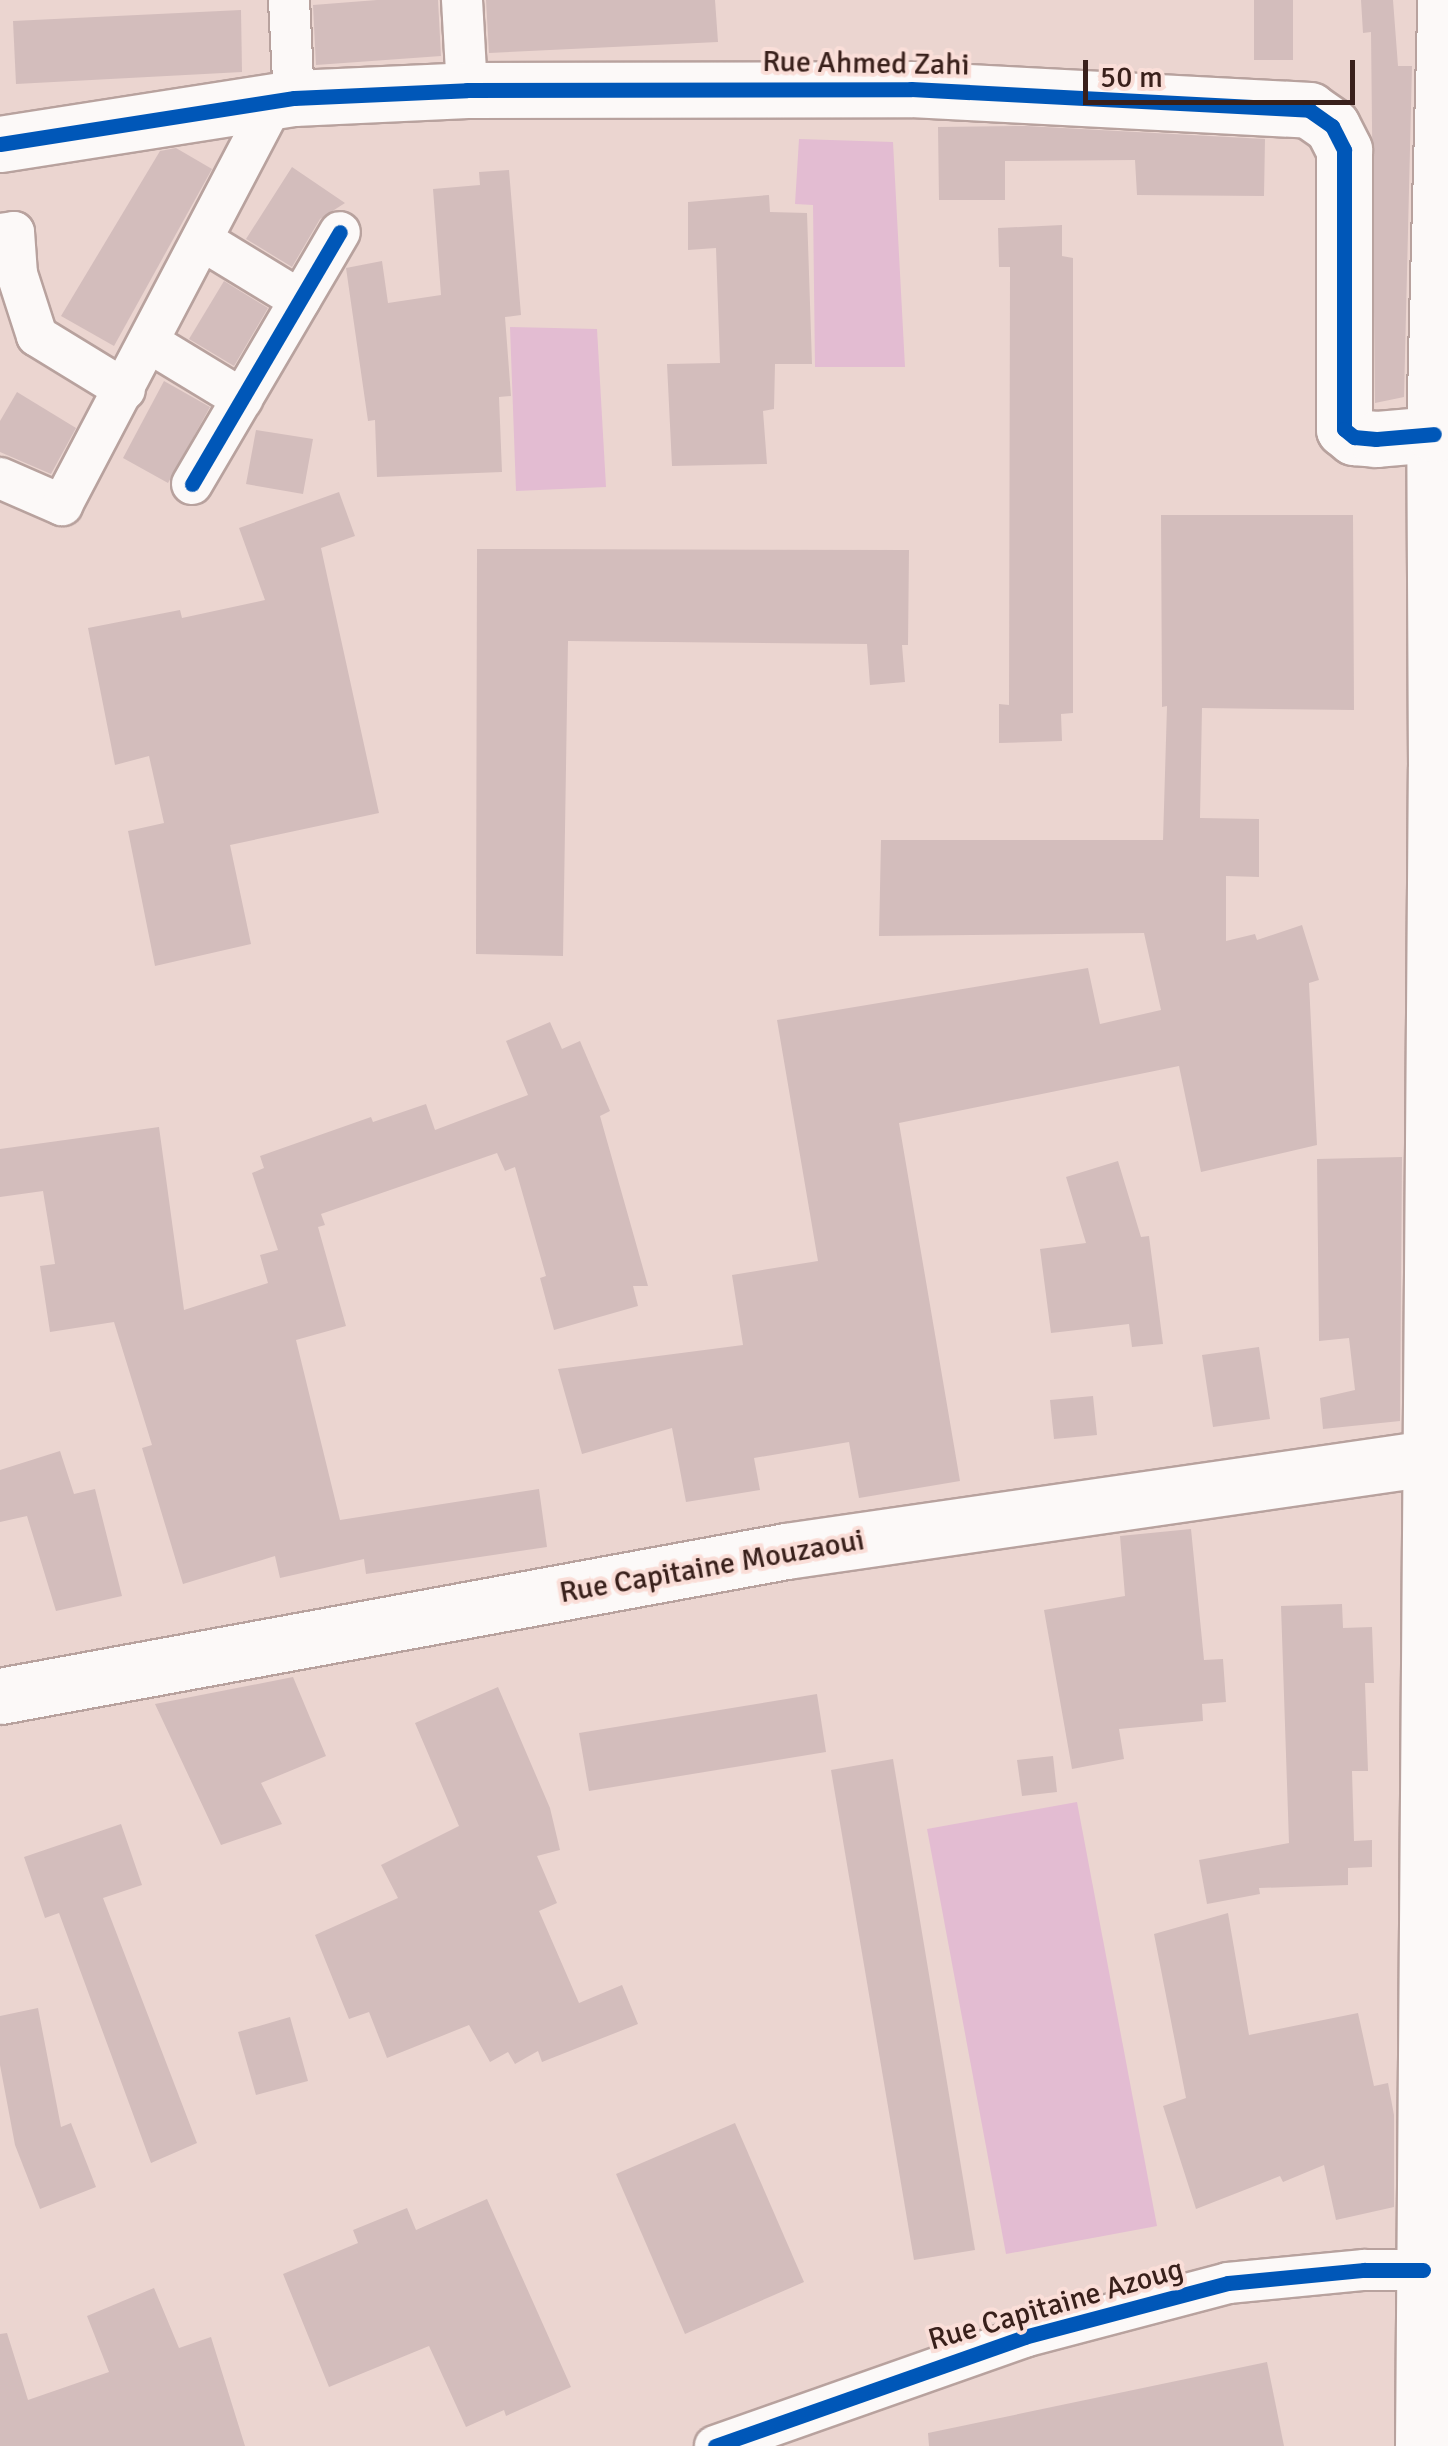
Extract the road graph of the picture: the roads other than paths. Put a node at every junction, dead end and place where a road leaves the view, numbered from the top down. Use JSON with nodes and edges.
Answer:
{"nodes":[{"id":1,"x":289,"y":0,"type":"edge"},
{"id":2,"x":462,"y":0,"type":"edge"},
{"id":3,"x":1446,"y":4,"type":"edge"},
{"id":4,"x":467,"y":90,"type":"junction"},
{"id":5,"x":284,"y":99,"type":"junction"},
{"id":6,"x":0,"y":144,"type":"edge"},
{"id":7,"x":340,"y":232,"type":"dead end"},
{"id":8,"x":0,"y":234,"type":"edge"},
{"id":9,"x":205,"y":242,"type":"junction"},
{"id":10,"x":300,"y":300,"type":"junction"},
{"id":11,"x":150,"y":343,"type":"junction"},
{"id":12,"x":124,"y":390,"type":"junction"},
{"id":13,"x":242,"y":399,"type":"junction"},
{"id":14,"x":1434,"y":434,"type":"junction"},
{"id":15,"x":0,"y":478,"type":"edge"},
{"id":16,"x":192,"y":484,"type":"dead end"},
{"id":17,"x":1438,"y":1459,"type":"edge"},
{"id":18,"x":0,"y":1696,"type":"edge"},
{"id":19,"x":1431,"y":2236,"type":"edge"},
{"id":20,"x":1431,"y":2426,"type":"edge"},
{"id":21,"x":715,"y":2446,"type":"edge"}],
"edges":[{"from":1,"to":5,"type":"street"},
{"from":2,"to":4,"type":"street"},
{"from":3,"to":14,"type":"main road"},
{"from":4,"to":5,"type":"main road","name":"Rue Ahmed Zahi"},
{"from":4,"to":14,"type":"main road","name":"Rue Ahmed Zahi"},
{"from":5,"to":6,"type":"main road","name":"Rue Ahmed Zahi"},
{"from":5,"to":9,"type":"street"},
{"from":7,"to":10,"type":"street"},
{"from":8,"to":12,"type":"street"},
{"from":9,"to":10,"type":"street"},
{"from":9,"to":11,"type":"street"},
{"from":10,"to":13,"type":"street"},
{"from":11,"to":12,"type":"street"},
{"from":11,"to":13,"type":"street"},
{"from":12,"to":15,"type":"street"},
{"from":13,"to":16,"type":"street"},
{"from":14,"to":17,"type":"main road"},
{"from":17,"to":18,"type":"main road","name":"Rue Capitaine Mouzaoui"},
{"from":17,"to":19,"type":"main road"},
{"from":19,"to":20,"type":"main road"},
{"from":19,"to":21,"type":"street","name":"Rue Capitaine Azoug"}]}
